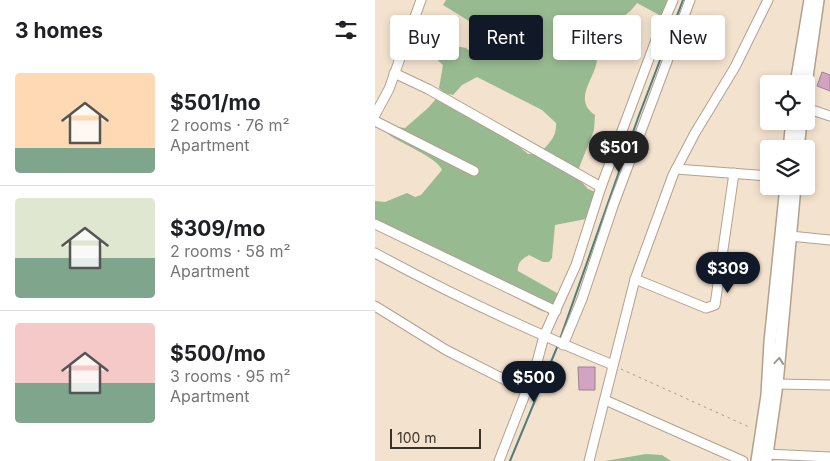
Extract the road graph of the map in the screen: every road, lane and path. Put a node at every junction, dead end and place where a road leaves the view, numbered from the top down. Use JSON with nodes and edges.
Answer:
{"nodes":[{"id":1,"x":421,"y":0,"type":"edge"},
{"id":2,"x":673,"y":0,"type":"edge"},
{"id":3,"x":690,"y":0,"type":"edge"},
{"id":4,"x":769,"y":0,"type":"edge"},
{"id":5,"x":810,"y":0,"type":"edge"},
{"id":6,"x":818,"y":0,"type":"edge"},
{"id":7,"x":394,"y":73,"type":"junction"},
{"id":8,"x":798,"y":75,"type":"edge"},
{"id":9,"x":807,"y":75,"type":"edge"},
{"id":10,"x":815,"y":111,"type":"edge"},
{"id":11,"x":375,"y":115,"type":"edge"},
{"id":12,"x":830,"y":116,"type":"edge"},
{"id":13,"x":375,"y":121,"type":"edge"},
{"id":14,"x":676,"y":169,"type":"junction"},
{"id":15,"x":474,"y":171,"type":"dead end"},
{"id":16,"x":734,"y":173,"type":"junction"},
{"id":17,"x":760,"y":175,"type":"edge"},
{"id":18,"x":601,"y":187,"type":"junction"},
{"id":19,"x":785,"y":195,"type":"edge"},
{"id":20,"x":794,"y":195,"type":"edge"},
{"id":21,"x":375,"y":224,"type":"edge"},
{"id":22,"x":790,"y":236,"type":"junction"},
{"id":23,"x":830,"y":240,"type":"edge"},
{"id":24,"x":375,"y":253,"type":"edge"},
{"id":25,"x":635,"y":279,"type":"junction"},
{"id":26,"x":375,"y":306,"type":"edge"},
{"id":27,"x":556,"y":311,"type":"junction"},
{"id":28,"x":547,"y":338,"type":"junction"},
{"id":29,"x":562,"y":345,"type":"junction"},
{"id":30,"x":613,"y":366,"type":"junction"},
{"id":31,"x":777,"y":384,"type":"junction"},
{"id":32,"x":830,"y":385,"type":"edge"},
{"id":33,"x":525,"y":390,"type":"junction"},
{"id":34,"x":605,"y":400,"type":"junction"},
{"id":35,"x":749,"y":427,"type":"dead end"},
{"id":36,"x":830,"y":457,"type":"edge"},
{"id":37,"x":763,"y":459,"type":"edge"},
{"id":38,"x":499,"y":461,"type":"edge"},
{"id":39,"x":589,"y":461,"type":"edge"},
{"id":40,"x":743,"y":461,"type":"edge"}],
"edges":[{"from":1,"to":7,"type":"street"},
{"from":2,"to":18,"type":"street"},
{"from":3,"to":29,"type":"street"},
{"from":4,"to":14,"type":"street"},
{"from":5,"to":8,"type":"main road"},
{"from":6,"to":9,"type":"main road"},
{"from":7,"to":11,"type":"street"},
{"from":7,"to":18,"type":"street"},
{"from":10,"to":12,"type":"street"},
{"from":13,"to":15,"type":"street"},
{"from":14,"to":16,"type":"street"},
{"from":14,"to":25,"type":"street"},
{"from":16,"to":17,"type":"street"},
{"from":16,"to":25,"type":"street"},
{"from":18,"to":27,"type":"street"},
{"from":19,"to":37,"type":"main road"},
{"from":20,"to":22,"type":"main road"},
{"from":21,"to":27,"type":"street"},
{"from":22,"to":23,"type":"street"},
{"from":31,"to":22,"type":"main road","one_way":true},
{"from":24,"to":28,"type":"street"},
{"from":25,"to":30,"type":"street"},
{"from":26,"to":33,"type":"street"},
{"from":27,"to":28,"type":"street"},
{"from":28,"to":29,"type":"street"},
{"from":28,"to":33,"type":"street"},
{"from":29,"to":30,"type":"street"},
{"from":30,"to":34,"type":"street"},
{"from":30,"to":35,"type":"path"},
{"from":31,"to":32,"type":"street"},
{"from":31,"to":37,"type":"main road"},
{"from":33,"to":38,"type":"street"},
{"from":34,"to":39,"type":"street"},
{"from":34,"to":40,"type":"street"},
{"from":36,"to":37,"type":"street"}]}
